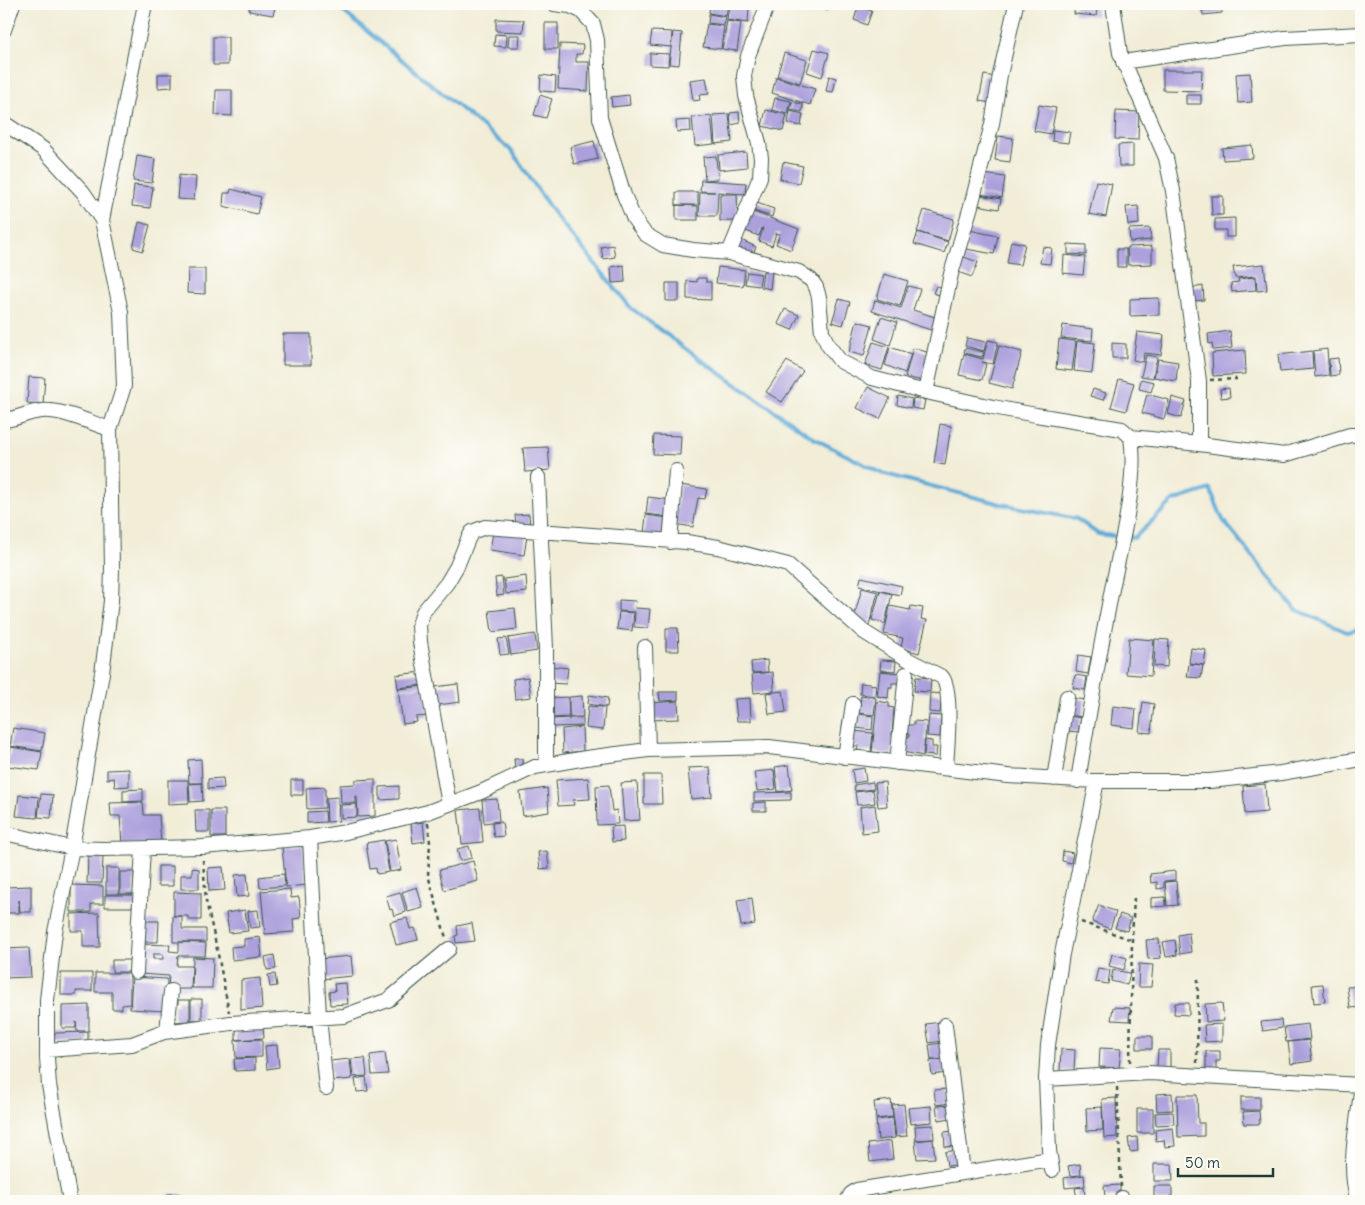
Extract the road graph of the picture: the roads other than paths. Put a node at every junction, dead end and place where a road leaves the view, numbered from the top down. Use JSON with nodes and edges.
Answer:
{"nodes":[{"id":1,"x":13,"y":4,"type":"edge"},
{"id":2,"x":145,"y":4,"type":"edge"},
{"id":3,"x":554,"y":4,"type":"edge"},
{"id":4,"x":768,"y":4,"type":"edge"},
{"id":5,"x":1016,"y":4,"type":"edge"},
{"id":6,"x":1113,"y":4,"type":"edge"},
{"id":7,"x":4,"y":30,"type":"edge"},
{"id":8,"x":1361,"y":34,"type":"edge"},
{"id":9,"x":1124,"y":62,"type":"junction"},
{"id":10,"x":4,"y":123,"type":"edge"},
{"id":11,"x":102,"y":220,"type":"junction"},
{"id":12,"x":728,"y":253,"type":"junction"},
{"id":13,"x":926,"y":392,"type":"junction"},
{"id":14,"x":4,"y":420,"type":"edge"},
{"id":15,"x":110,"y":429,"type":"junction"},
{"id":16,"x":1361,"y":435,"type":"edge"},
{"id":17,"x":1131,"y":437,"type":"junction"},
{"id":18,"x":1199,"y":444,"type":"junction"},
{"id":19,"x":676,"y":471,"type":"dead end"},
{"id":20,"x":538,"y":477,"type":"dead end"},
{"id":21,"x":541,"y":531,"type":"junction"},
{"id":22,"x":670,"y":542,"type":"junction"},
{"id":23,"x":645,"y":647,"type":"dead end"},
{"id":24,"x":906,"y":674,"type":"dead end"},
{"id":25,"x":1066,"y":697,"type":"dead end"},
{"id":26,"x":854,"y":704,"type":"dead end"},
{"id":27,"x":648,"y":750,"type":"junction"},
{"id":28,"x":845,"y":757,"type":"junction"},
{"id":29,"x":1361,"y":759,"type":"edge"},
{"id":30,"x":897,"y":763,"type":"junction"},
{"id":31,"x":546,"y":764,"type":"junction"},
{"id":32,"x":946,"y":768,"type":"junction"},
{"id":33,"x":1054,"y":779,"type":"junction"},
{"id":34,"x":1078,"y":781,"type":"junction"},
{"id":35,"x":1097,"y":781,"type":"junction"},
{"id":36,"x":450,"y":804,"type":"junction"},
{"id":37,"x":4,"y":833,"type":"edge"},
{"id":38,"x":310,"y":838,"type":"junction"},
{"id":39,"x":72,"y":848,"type":"junction"},
{"id":40,"x":144,"y":849,"type":"junction"},
{"id":41,"x":449,"y":949,"type":"road end"},
{"id":42,"x":136,"y":972,"type":"dead end"},
{"id":43,"x":171,"y":991,"type":"dead end"},
{"id":44,"x":318,"y":1017,"type":"junction"},
{"id":45,"x":945,"y":1025,"type":"dead end"},
{"id":46,"x":167,"y":1032,"type":"junction"},
{"id":47,"x":47,"y":1050,"type":"junction"},
{"id":48,"x":1046,"y":1079,"type":"junction"},
{"id":49,"x":1361,"y":1085,"type":"edge"},
{"id":50,"x":326,"y":1088,"type":"dead end"},
{"id":51,"x":1361,"y":1092,"type":"edge"},
{"id":52,"x":963,"y":1172,"type":"junction"},
{"id":53,"x":70,"y":1201,"type":"edge"},
{"id":54,"x":847,"y":1201,"type":"edge"},
{"id":55,"x":1358,"y":1201,"type":"edge"}],
"edges":[{"from":1,"to":7,"type":"street"},
{"from":2,"to":11,"type":"street"},
{"from":3,"to":12,"type":"street"},
{"from":4,"to":12,"type":"street"},
{"from":5,"to":13,"type":"street"},
{"from":6,"to":9,"type":"street"},
{"from":8,"to":9,"type":"street"},
{"from":9,"to":18,"type":"street"},
{"from":10,"to":11,"type":"street"},
{"from":11,"to":15,"type":"street"},
{"from":12,"to":13,"type":"street"},
{"from":13,"to":17,"type":"street"},
{"from":14,"to":15,"type":"street"},
{"from":15,"to":39,"type":"street"},
{"from":16,"to":18,"type":"street"},
{"from":17,"to":18,"type":"street"},
{"from":17,"to":34,"type":"street"},
{"from":19,"to":22,"type":"street"},
{"from":20,"to":21,"type":"street"},
{"from":21,"to":22,"type":"street"},
{"from":21,"to":31,"type":"street"},
{"from":21,"to":36,"type":"street"},
{"from":22,"to":32,"type":"street"},
{"from":23,"to":27,"type":"street"},
{"from":24,"to":30,"type":"street"},
{"from":25,"to":33,"type":"street"},
{"from":26,"to":28,"type":"street"},
{"from":27,"to":28,"type":"street"},
{"from":27,"to":31,"type":"street"},
{"from":28,"to":30,"type":"street"},
{"from":29,"to":35,"type":"street"},
{"from":30,"to":32,"type":"street"},
{"from":31,"to":36,"type":"street"},
{"from":32,"to":33,"type":"street"},
{"from":33,"to":34,"type":"street"},
{"from":34,"to":35,"type":"street"},
{"from":35,"to":48,"type":"street"},
{"from":36,"to":38,"type":"street"},
{"from":37,"to":39,"type":"street"},
{"from":38,"to":40,"type":"street"},
{"from":38,"to":44,"type":"street"},
{"from":39,"to":40,"type":"street"},
{"from":39,"to":47,"type":"street"},
{"from":40,"to":42,"type":"street"},
{"from":41,"to":44,"type":"street"},
{"from":43,"to":46,"type":"street"},
{"from":44,"to":46,"type":"street"},
{"from":44,"to":50,"type":"street"},
{"from":45,"to":52,"type":"street"},
{"from":46,"to":47,"type":"street"},
{"from":47,"to":53,"type":"street"},
{"from":48,"to":49,"type":"street"},
{"from":48,"to":52,"type":"street"},
{"from":51,"to":55,"type":"street"},
{"from":52,"to":54,"type":"street"}]}
